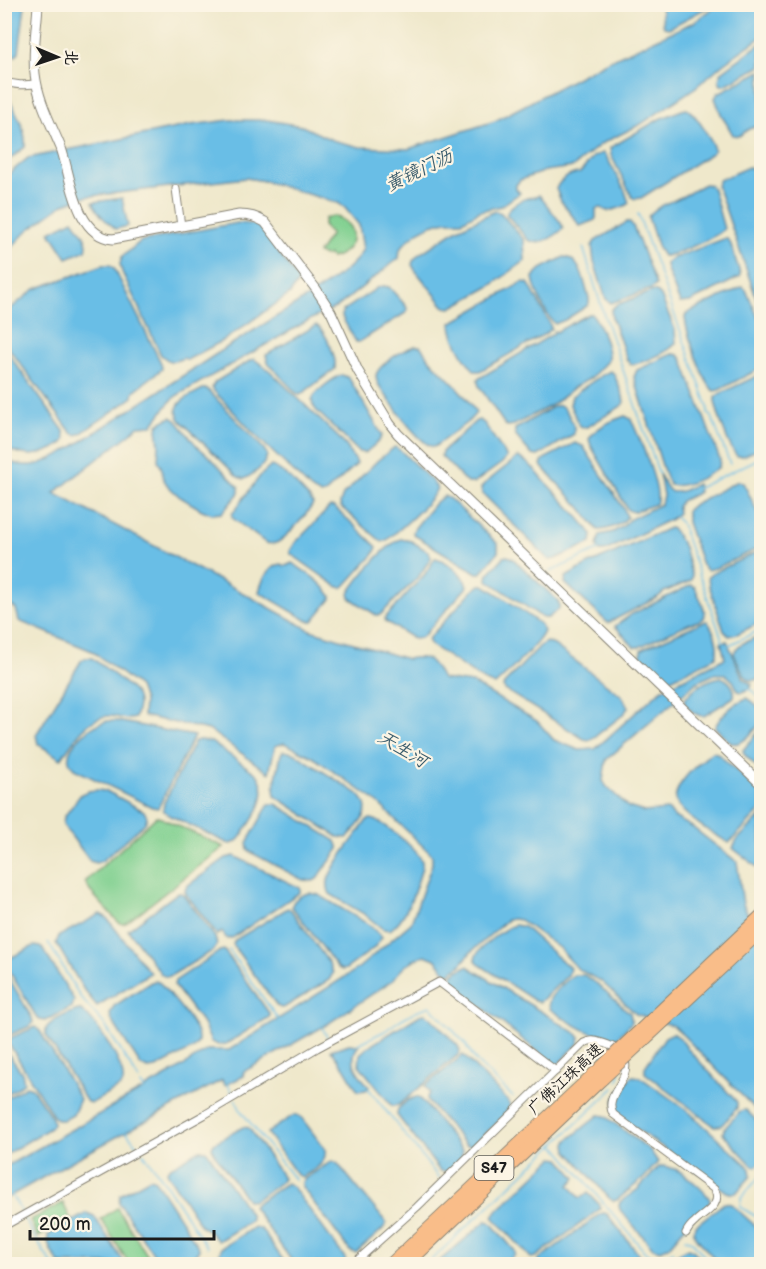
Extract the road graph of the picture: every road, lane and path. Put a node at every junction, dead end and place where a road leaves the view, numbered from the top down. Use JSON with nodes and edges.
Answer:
{"nodes":[{"id":1,"x":38,"y":4,"type":"edge"},
{"id":2,"x":4,"y":81,"type":"edge"},
{"id":3,"x":37,"y":84,"type":"junction"},
{"id":4,"x":176,"y":189,"type":"dead end"},
{"id":5,"x":181,"y":226,"type":"junction"},
{"id":6,"x":762,"y":785,"type":"edge"},
{"id":7,"x":762,"y":915,"type":"edge"},
{"id":8,"x":762,"y":930,"type":"edge"},
{"id":9,"x":556,"y":1071,"type":"junction"},
{"id":10,"x":599,"y":1076,"type":"junction"},
{"id":11,"x":4,"y":1226,"type":"edge"},
{"id":12,"x":686,"y":1233,"type":"dead end"},
{"id":13,"x":353,"y":1264,"type":"edge"},
{"id":14,"x":392,"y":1264,"type":"edge"},
{"id":15,"x":406,"y":1264,"type":"edge"}],
"edges":[{"from":1,"to":3,"type":"street"},
{"from":2,"to":3,"type":"street"},
{"from":3,"to":5,"type":"street"},
{"from":4,"to":5,"type":"street"},
{"from":5,"to":6,"type":"street"},
{"from":7,"to":10,"type":"highway","name":"广佛江珠高速","number":"S47","bridge":true},
{"from":8,"to":10,"type":"highway","name":"广佛江珠高速","number":"S47","bridge":true},
{"from":9,"to":11,"type":"street"},
{"from":9,"to":12,"type":"street"},
{"from":9,"to":13,"type":"street"},
{"from":10,"to":14,"type":"highway","name":"广佛江珠高速","number":"S47"},
{"from":10,"to":15,"type":"highway","name":"广佛江珠高速","number":"S47"}]}
